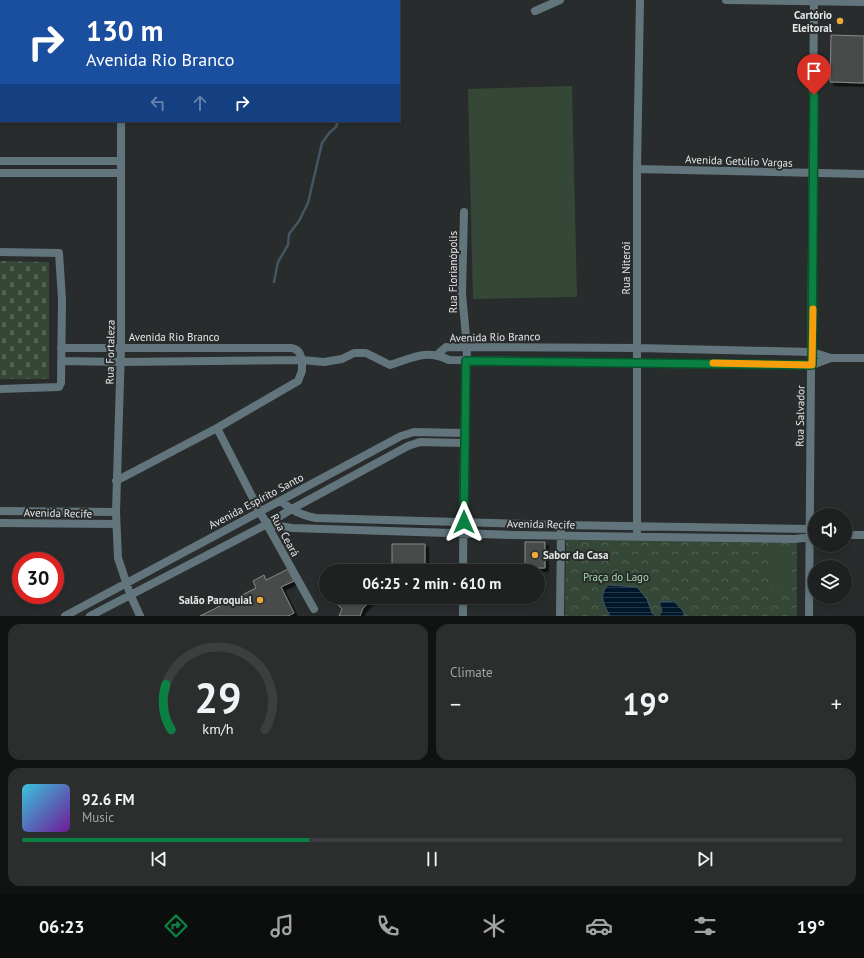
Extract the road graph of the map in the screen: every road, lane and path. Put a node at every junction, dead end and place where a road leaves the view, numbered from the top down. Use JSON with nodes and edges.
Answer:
{"nodes":[{"id":1,"x":560,"y":0,"type":"edge"},
{"id":2,"x":640,"y":0,"type":"edge"},
{"id":3,"x":726,"y":0,"type":"edge"},
{"id":4,"x":748,"y":0,"type":"edge"},
{"id":5,"x":814,"y":1,"type":"edge"},
{"id":6,"x":864,"y":2,"type":"edge"},
{"id":7,"x":535,"y":11,"type":"dead end"},
{"id":8,"x":121,"y":122,"type":"edge"},
{"id":9,"x":0,"y":161,"type":"edge"},
{"id":10,"x":17,"y":161,"type":"junction"},
{"id":11,"x":56,"y":161,"type":"junction"},
{"id":12,"x":120,"y":161,"type":"junction"},
{"id":13,"x":637,"y":169,"type":"junction"},
{"id":14,"x":0,"y":173,"type":"edge"},
{"id":15,"x":18,"y":173,"type":"junction"},
{"id":16,"x":56,"y":173,"type":"junction"},
{"id":17,"x":121,"y":173,"type":"junction"},
{"id":18,"x":814,"y":174,"type":"junction"},
{"id":19,"x":864,"y":174,"type":"edge"},
{"id":20,"x":464,"y":212,"type":"dead end"},
{"id":21,"x":0,"y":252,"type":"edge"},
{"id":22,"x":467,"y":347,"type":"junction"},
{"id":23,"x":516,"y":347,"type":"junction"},
{"id":24,"x":556,"y":347,"type":"junction"},
{"id":25,"x":61,"y":348,"type":"junction"},
{"id":26,"x":122,"y":348,"type":"junction"},
{"id":27,"x":173,"y":348,"type":"junction"},
{"id":28,"x":217,"y":348,"type":"junction"},
{"id":29,"x":638,"y":348,"type":"junction"},
{"id":30,"x":702,"y":349,"type":"junction"},
{"id":31,"x":756,"y":350,"type":"junction"},
{"id":32,"x":812,"y":352,"type":"junction"},
{"id":33,"x":437,"y":355,"type":"junction"},
{"id":34,"x":831,"y":358,"type":"junction"},
{"id":35,"x":864,"y":358,"type":"edge"},
{"id":36,"x":302,"y":360,"type":"junction"},
{"id":37,"x":61,"y":361,"type":"junction"},
{"id":38,"x":217,"y":361,"type":"junction"},
{"id":39,"x":466,"y":361,"type":"junction"},
{"id":40,"x":516,"y":361,"type":"junction"},
{"id":41,"x":556,"y":361,"type":"junction"},
{"id":42,"x":121,"y":362,"type":"junction"},
{"id":43,"x":173,"y":362,"type":"junction"},
{"id":44,"x":637,"y":362,"type":"junction"},
{"id":45,"x":702,"y":363,"type":"junction"},
{"id":46,"x":757,"y":364,"type":"junction"},
{"id":47,"x":812,"y":365,"type":"junction"},
{"id":48,"x":0,"y":389,"type":"edge"},
{"id":49,"x":217,"y":428,"type":"junction"},
{"id":50,"x":464,"y":433,"type":"junction"},
{"id":51,"x":464,"y":444,"type":"junction"},
{"id":52,"x":116,"y":481,"type":"junction"},
{"id":53,"x":281,"y":501,"type":"junction"},
{"id":54,"x":812,"y":508,"type":"edge"},
{"id":55,"x":290,"y":510,"type":"junction"},
{"id":56,"x":0,"y":511,"type":"edge"},
{"id":57,"x":116,"y":512,"type":"junction"},
{"id":58,"x":260,"y":512,"type":"junction"},
{"id":59,"x":402,"y":520,"type":"junction"},
{"id":60,"x":464,"y":522,"type":"junction"},
{"id":61,"x":0,"y":523,"type":"edge"},
{"id":62,"x":116,"y":524,"type":"junction"},
{"id":63,"x":267,"y":524,"type":"junction"},
{"id":64,"x":515,"y":524,"type":"junction"},
{"id":65,"x":561,"y":525,"type":"junction"},
{"id":66,"x":637,"y":526,"type":"junction"},
{"id":67,"x":732,"y":528,"type":"junction"},
{"id":68,"x":808,"y":530,"type":"edge"},
{"id":69,"x":402,"y":531,"type":"junction"},
{"id":70,"x":464,"y":534,"type":"junction"},
{"id":71,"x":514,"y":535,"type":"junction"},
{"id":72,"x":560,"y":535,"type":"junction"},
{"id":73,"x":852,"y":535,"type":"edge"},
{"id":74,"x":864,"y":535,"type":"edge"},
{"id":75,"x":637,"y":536,"type":"junction"},
{"id":76,"x":732,"y":538,"type":"junction"},
{"id":77,"x":808,"y":538,"type":"edge"},
{"id":78,"x":202,"y":543,"type":"junction"},
{"id":79,"x":811,"y":552,"type":"edge"},
{"id":80,"x":208,"y":554,"type":"junction"},
{"id":81,"x":463,"y":564,"type":"edge"},
{"id":82,"x":126,"y":582,"type":"junction"},
{"id":83,"x":130,"y":594,"type":"junction"},
{"id":84,"x":463,"y":604,"type":"edge"},
{"id":85,"x":314,"y":609,"type":"dead end"},
{"id":86,"x":66,"y":616,"type":"edge"},
{"id":87,"x":90,"y":616,"type":"edge"},
{"id":88,"x":140,"y":616,"type":"edge"},
{"id":89,"x":463,"y":616,"type":"edge"},
{"id":90,"x":560,"y":616,"type":"edge"},
{"id":91,"x":809,"y":616,"type":"edge"}],
"edges":[{"from":1,"to":7,"type":"street"},
{"from":2,"to":13,"type":"street","name":"Rua Niterói"},
{"from":3,"to":4,"type":"street"},
{"from":4,"to":5,"type":"street"},
{"from":5,"to":6,"type":"street"},
{"from":5,"to":18,"type":"street","name":"Rua Salvador"},
{"from":8,"to":12,"type":"street","name":"Rua Fortaleza"},
{"from":9,"to":10,"type":"street"},
{"from":10,"to":11,"type":"street"},
{"from":10,"to":15,"type":"street"},
{"from":11,"to":12,"type":"street"},
{"from":11,"to":16,"type":"street"},
{"from":12,"to":17,"type":"street","name":"Rua Fortaleza"},
{"from":13,"to":18,"type":"street","name":"Avenida Getúlio Vargas"},
{"from":13,"to":29,"type":"street","name":"Rua Niterói"},
{"from":14,"to":15,"type":"street"},
{"from":15,"to":16,"type":"street"},
{"from":16,"to":17,"type":"street"},
{"from":17,"to":26,"type":"street","name":"Rua Fortaleza"},
{"from":18,"to":19,"type":"street","name":"Avenida Getúlio Vargas"},
{"from":18,"to":32,"type":"street","name":"Rua Salvador"},
{"from":20,"to":22,"type":"street","name":"Rua Florianópolis"},
{"from":21,"to":25,"type":"street"},
{"from":22,"to":23,"type":"street","name":"Avenida Rio Branco"},
{"from":22,"to":33,"type":"street","name":"Avenida Rio Branco"},
{"from":22,"to":39,"type":"street","name":"Rua Florianópolis"},
{"from":23,"to":24,"type":"street","name":"Avenida Rio Branco"},
{"from":23,"to":40,"type":"street"},
{"from":24,"to":29,"type":"street","name":"Avenida Rio Branco"},
{"from":24,"to":41,"type":"street"},
{"from":25,"to":26,"type":"street","name":"Avenida Rio Branco"},
{"from":25,"to":37,"type":"street"},
{"from":26,"to":27,"type":"street","name":"Avenida Rio Branco"},
{"from":26,"to":42,"type":"street","name":"Rua Fortaleza"},
{"from":27,"to":28,"type":"street","name":"Avenida Rio Branco"},
{"from":27,"to":43,"type":"street"},
{"from":28,"to":36,"type":"street","name":"Avenida Rio Branco"},
{"from":28,"to":38,"type":"street"},
{"from":29,"to":30,"type":"street","name":"Avenida Rio Branco"},
{"from":29,"to":44,"type":"street","name":"Rua Niterói"},
{"from":30,"to":31,"type":"street","name":"Avenida Rio Branco"},
{"from":30,"to":45,"type":"street"},
{"from":31,"to":32,"type":"street","name":"Avenida Rio Branco"},
{"from":31,"to":46,"type":"street"},
{"from":32,"to":34,"type":"street","name":"Avenida Rio Branco"},
{"from":32,"to":47,"type":"street","name":"Rua Salvador"},
{"from":33,"to":36,"type":"street"},
{"from":33,"to":39,"type":"street","name":"Avenida Rio Branco"},
{"from":34,"to":35,"type":"street","name":"Avenida Rio Branco"},
{"from":34,"to":47,"type":"street","name":"Avenida Rio Branco"},
{"from":36,"to":38,"type":"street"},
{"from":36,"to":49,"type":"street"},
{"from":37,"to":42,"type":"street"},
{"from":37,"to":48,"type":"street"},
{"from":38,"to":43,"type":"street"},
{"from":39,"to":40,"type":"street","name":"Avenida Rio Branco"},
{"from":39,"to":50,"type":"street","name":"Rua Florianópolis"},
{"from":40,"to":41,"type":"street","name":"Avenida Rio Branco"},
{"from":41,"to":44,"type":"street","name":"Avenida Rio Branco"},
{"from":42,"to":43,"type":"street"},
{"from":42,"to":52,"type":"street","name":"Rua Fortaleza"},
{"from":44,"to":45,"type":"street","name":"Avenida Rio Branco"},
{"from":44,"to":66,"type":"street","name":"Rua Niterói"},
{"from":45,"to":46,"type":"street","name":"Avenida Rio Branco"},
{"from":46,"to":47,"type":"street","name":"Avenida Rio Branco"},
{"from":47,"to":54,"type":"street","name":"Rua Salvador"},
{"from":49,"to":52,"type":"street"},
{"from":49,"to":58,"type":"street","name":"Rua Ceará"},
{"from":50,"to":51,"type":"street","name":"Rua Florianópolis"},
{"from":50,"to":53,"type":"street","name":"Avenida Espírito Santo"},
{"from":51,"to":55,"type":"street"},
{"from":51,"to":60,"type":"street","name":"Rua Florianópolis"},
{"from":52,"to":57,"type":"street","name":"Rua Fortaleza"},
{"from":53,"to":55,"type":"street","name":"Avenida Recife"},
{"from":53,"to":58,"type":"street","name":"Avenida Espírito Santo"},
{"from":55,"to":59,"type":"street","name":"Avenida Recife"},
{"from":55,"to":63,"type":"street"},
{"from":56,"to":57,"type":"street","name":"Avenida Recife"},
{"from":57,"to":62,"type":"street","name":"Rua Fortaleza"},
{"from":58,"to":63,"type":"street","name":"Rua Ceará"},
{"from":58,"to":78,"type":"street","name":"Avenida Espírito Santo"},
{"from":59,"to":60,"type":"street","name":"Avenida Recife"},
{"from":59,"to":69,"type":"street"},
{"from":60,"to":64,"type":"street","name":"Avenida Recife"},
{"from":60,"to":70,"type":"street","name":"Rua Florianópolis"},
{"from":61,"to":62,"type":"street","name":"Avenida Recife"},
{"from":62,"to":82,"type":"street","name":"Rua Fortaleza"},
{"from":63,"to":69,"type":"street","name":"Avenida Recife"},
{"from":63,"to":80,"type":"street"},
{"from":63,"to":85,"type":"street","name":"Rua Ceará"},
{"from":64,"to":65,"type":"street","name":"Avenida Recife"},
{"from":64,"to":71,"type":"street"},
{"from":65,"to":66,"type":"street","name":"Avenida Recife"},
{"from":65,"to":72,"type":"street"},
{"from":66,"to":67,"type":"street","name":"Avenida Recife"},
{"from":66,"to":75,"type":"street","name":"Rua Niterói"},
{"from":67,"to":68,"type":"street","name":"Avenida Recife"},
{"from":67,"to":76,"type":"street"},
{"from":69,"to":70,"type":"street","name":"Avenida Recife"},
{"from":70,"to":71,"type":"street","name":"Avenida Recife"},
{"from":70,"to":81,"type":"street","name":"Rua Florianópolis"},
{"from":71,"to":72,"type":"street","name":"Avenida Recife"},
{"from":72,"to":75,"type":"street","name":"Avenida Recife"},
{"from":72,"to":90,"type":"street"},
{"from":73,"to":74,"type":"street"},
{"from":75,"to":76,"type":"street","name":"Avenida Recife"},
{"from":76,"to":77,"type":"street","name":"Avenida Recife"},
{"from":78,"to":80,"type":"street"},
{"from":78,"to":82,"type":"street","name":"Avenida Espírito Santo"},
{"from":79,"to":91,"type":"street","name":"Rua Salvador"},
{"from":80,"to":83,"type":"street"},
{"from":82,"to":83,"type":"street","name":"Rua Fortaleza"},
{"from":82,"to":86,"type":"street","name":"Avenida Espírito Santo"},
{"from":83,"to":87,"type":"street"},
{"from":83,"to":88,"type":"street","name":"Rua Fortaleza"},
{"from":84,"to":89,"type":"street"}]}
